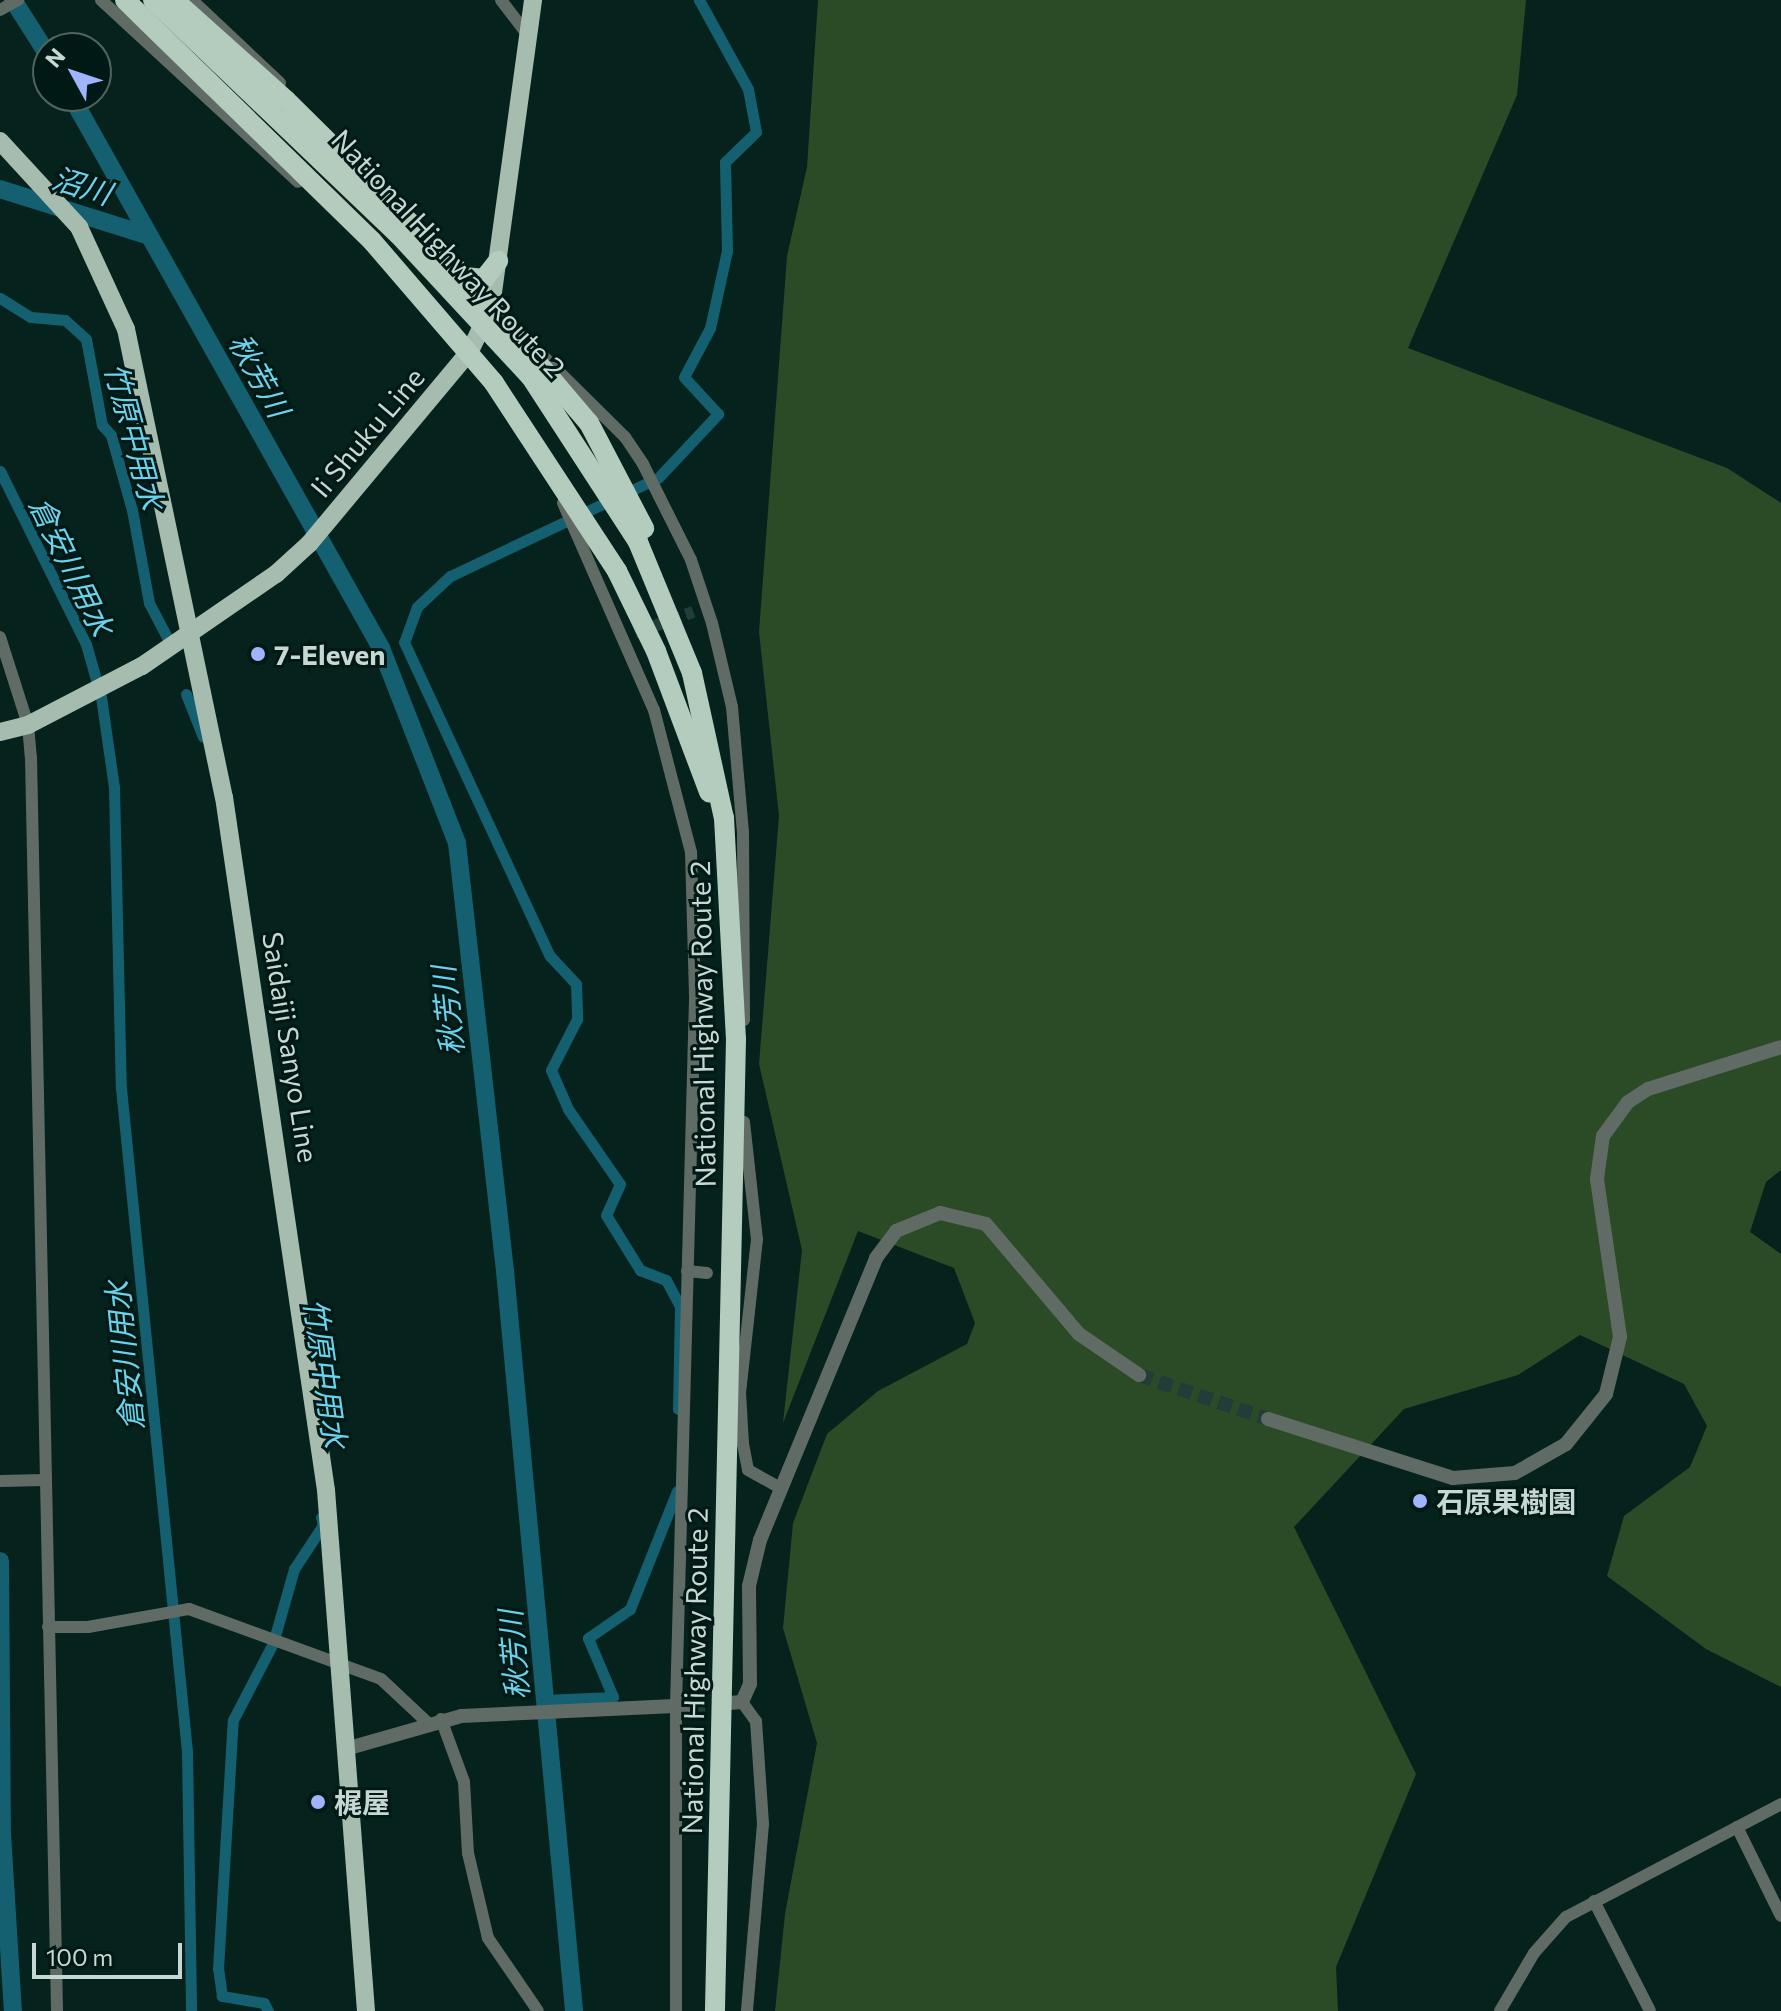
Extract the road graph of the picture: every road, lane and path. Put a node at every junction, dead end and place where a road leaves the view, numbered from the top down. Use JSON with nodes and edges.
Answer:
{"nodes":[{"id":1,"x":18,"y":0,"type":"edge"},
{"id":2,"x":101,"y":0,"type":"edge"},
{"id":3,"x":125,"y":0,"type":"edge"},
{"id":4,"x":153,"y":0,"type":"edge"},
{"id":5,"x":163,"y":0,"type":"edge"},
{"id":6,"x":174,"y":0,"type":"edge"},
{"id":7,"x":192,"y":0,"type":"edge"},
{"id":8,"x":501,"y":0,"type":"edge"},
{"id":9,"x":533,"y":0,"type":"edge"},
{"id":10,"x":3,"y":9,"type":"edge"},
{"id":11,"x":134,"y":30,"type":"junction"},
{"id":12,"x":530,"y":38,"type":"junction"},
{"id":13,"x":260,"y":62,"type":"junction"},
{"id":14,"x":218,"y":106,"type":"junction"},
{"id":15,"x":0,"y":141,"type":"edge"},
{"id":16,"x":359,"y":175,"type":"junction"},
{"id":17,"x":399,"y":214,"type":"junction"},
{"id":18,"x":372,"y":241,"type":"junction"},
{"id":19,"x":498,"y":261,"type":"junction"},
{"id":20,"x":465,"y":277,"type":"junction"},
{"id":21,"x":497,"y":316,"type":"junction"},
{"id":22,"x":470,"y":351,"type":"junction"},
{"id":23,"x":612,"y":479,"type":"junction"},
{"id":24,"x":583,"y":530,"type":"junction"},
{"id":25,"x":707,"y":607,"type":"junction"},
{"id":26,"x":693,"y":612,"type":"tunnel mouth"},
{"id":27,"x":0,"y":637,"type":"edge"},
{"id":28,"x":187,"y":637,"type":"junction"},
{"id":29,"x":24,"y":726,"type":"junction"},
{"id":30,"x":0,"y":732,"type":"edge"},
{"id":31,"x":731,"y":877,"type":"junction"},
{"id":32,"x":1781,"y":1047,"type":"edge"},
{"id":33,"x":687,"y":1271,"type":"junction"},
{"id":34,"x":707,"y":1273,"type":"dead end"},
{"id":35,"x":756,"y":1274,"type":"junction"},
{"id":36,"x":739,"y":1275,"type":"dead end"},
{"id":37,"x":1139,"y":1375,"type":"tunnel mouth"},
{"id":38,"x":1268,"y":1419,"type":"tunnel mouth"},
{"id":39,"x":44,"y":1480,"type":"junction"},
{"id":40,"x":0,"y":1481,"type":"edge"},
{"id":41,"x":781,"y":1488,"type":"junction"},
{"id":42,"x":48,"y":1627,"type":"junction"},
{"id":43,"x":342,"y":1662,"type":"junction"},
{"id":44,"x":735,"y":1703,"type":"joint"},
{"id":45,"x":684,"y":1705,"type":"junction"},
{"id":46,"x":434,"y":1720,"type":"junction"},
{"id":47,"x":349,"y":1748,"type":"junction"},
{"id":48,"x":1781,"y":1804,"type":"edge"},
{"id":49,"x":1737,"y":1827,"type":"junction"},
{"id":50,"x":1594,"y":1901,"type":"junction"},
{"id":51,"x":1781,"y":1916,"type":"edge"},
{"id":52,"x":57,"y":2011,"type":"edge"},
{"id":53,"x":366,"y":2011,"type":"edge"},
{"id":54,"x":538,"y":2011,"type":"edge"},
{"id":55,"x":676,"y":2011,"type":"edge"},
{"id":56,"x":715,"y":2011,"type":"edge"},
{"id":57,"x":747,"y":2011,"type":"edge"},
{"id":58,"x":1500,"y":2011,"type":"edge"},
{"id":59,"x":1650,"y":2011,"type":"edge"}],
"edges":[{"from":1,"to":10,"type":"street"},
{"from":2,"to":11,"type":"street"},
{"from":3,"to":18,"type":"highway"},
{"from":4,"to":23,"type":"highway","name":"National Highway Route 2"},
{"from":5,"to":11,"type":"street"},
{"from":6,"to":16,"type":"highway"},
{"from":7,"to":13,"type":"street"},
{"from":8,"to":12,"type":"street"},
{"from":9,"to":12,"type":"main road","name":"Ii Shuku Line"},
{"from":11,"to":14,"type":"street"},
{"from":12,"to":19,"type":"main road","name":"Ii Shuku Line"},
{"from":13,"to":14,"type":"street"},
{"from":13,"to":16,"type":"street"},
{"from":14,"to":18,"type":"street"},
{"from":15,"to":28,"type":"main road","name":"Saidaiji Sanyo Line"},
{"from":16,"to":17,"type":"highway"},
{"from":17,"to":18,"type":"street"},
{"from":17,"to":20,"type":"highway"},
{"from":18,"to":22,"type":"highway"},
{"from":19,"to":20,"type":"highway"},
{"from":19,"to":21,"type":"main road","name":"Ii Shuku Line"},
{"from":20,"to":21,"type":"highway"},
{"from":21,"to":22,"type":"main road","name":"Ii Shuku Line"},
{"from":21,"to":23,"type":"highway"},
{"from":21,"to":25,"type":"street"},
{"from":22,"to":24,"type":"highway"},
{"from":22,"to":28,"type":"main road","name":"Ii Shuku Line"},
{"from":23,"to":31,"type":"highway","name":"National Highway Route 2"},
{"from":24,"to":31,"type":"highway"},
{"from":24,"to":33,"type":"street"},
{"from":25,"to":26,"type":"street"},
{"from":25,"to":35,"type":"street"},
{"from":27,"to":29,"type":"street"},
{"from":28,"to":29,"type":"main road","name":"Ii Shuku Line"},
{"from":28,"to":43,"type":"main road","name":"Saidaiji Sanyo Line"},
{"from":29,"to":30,"type":"main road","name":"Ii Shuku Line"},
{"from":29,"to":39,"type":"street"},
{"from":31,"to":56,"type":"highway","name":"National Highway Route 2"},
{"from":32,"to":38,"type":"street"},
{"from":33,"to":34,"type":"street"},
{"from":33,"to":45,"type":"street"},
{"from":35,"to":36,"type":"street"},
{"from":35,"to":41,"type":"street"},
{"from":37,"to":41,"type":"street"},
{"from":39,"to":40,"type":"street"},
{"from":39,"to":42,"type":"street"},
{"from":41,"to":44,"type":"street"},
{"from":42,"to":43,"type":"street"},
{"from":42,"to":52,"type":"street"},
{"from":43,"to":46,"type":"street"},
{"from":43,"to":47,"type":"main road","name":"Saidaiji Sanyo Line"},
{"from":44,"to":57,"type":"street"},
{"from":45,"to":46,"type":"street"},
{"from":45,"to":55,"type":"street"},
{"from":46,"to":47,"type":"street"},
{"from":46,"to":54,"type":"street"},
{"from":47,"to":53,"type":"main road","name":"Saidaiji Sanyo Line"},
{"from":48,"to":49,"type":"street"},
{"from":49,"to":50,"type":"street"},
{"from":49,"to":51,"type":"street"},
{"from":50,"to":58,"type":"street"},
{"from":50,"to":59,"type":"street"}]}
